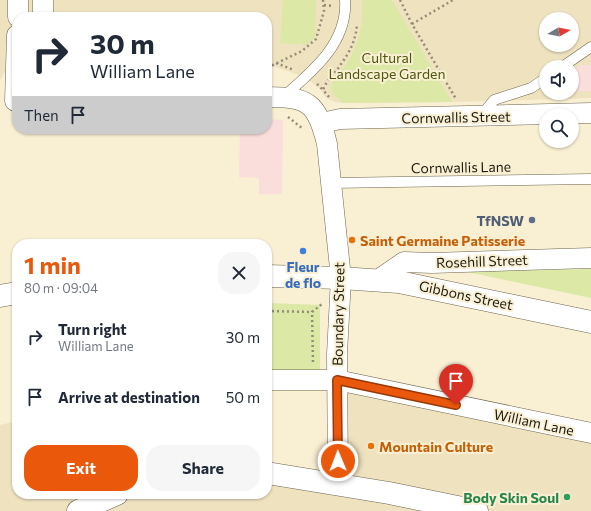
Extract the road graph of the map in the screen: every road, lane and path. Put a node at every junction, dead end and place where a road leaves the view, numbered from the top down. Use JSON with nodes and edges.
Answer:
{"nodes":[{"id":1,"x":18,"y":0,"type":"edge"},
{"id":2,"x":43,"y":0,"type":"edge"},
{"id":3,"x":323,"y":0,"type":"edge"},
{"id":4,"x":344,"y":0,"type":"edge"},
{"id":5,"x":400,"y":0,"type":"edge"},
{"id":6,"x":453,"y":0,"type":"edge"},
{"id":7,"x":18,"y":12,"type":"edge"},
{"id":8,"x":43,"y":12,"type":"edge"},
{"id":9,"x":358,"y":18,"type":"dead end"},
{"id":10,"x":412,"y":24,"type":"junction"},
{"id":11,"x":591,"y":47,"type":"edge"},
{"id":12,"x":572,"y":60,"type":"edge"},
{"id":13,"x":272,"y":65,"type":"edge"},
{"id":14,"x":539,"y":83,"type":"edge"},
{"id":15,"x":12,"y":90,"type":"edge"},
{"id":16,"x":275,"y":97,"type":"edge"},
{"id":17,"x":330,"y":99,"type":"dead end"},
{"id":18,"x":11,"y":101,"type":"edge"},
{"id":19,"x":591,"y":113,"type":"edge"},
{"id":20,"x":286,"y":117,"type":"dead end"},
{"id":21,"x":473,"y":117,"type":"junction"},
{"id":22,"x":313,"y":127,"type":"junction"},
{"id":23,"x":591,"y":179,"type":"edge"},
{"id":24,"x":331,"y":184,"type":"junction"},
{"id":25,"x":591,"y":258,"type":"edge"},
{"id":26,"x":272,"y":276,"type":"edge"},
{"id":27,"x":341,"y":278,"type":"junction"},
{"id":28,"x":378,"y":280,"type":"junction"},
{"id":29,"x":12,"y":294,"type":"edge"},
{"id":30,"x":0,"y":296,"type":"edge"},
{"id":31,"x":326,"y":301,"type":"dead end"},
{"id":32,"x":272,"y":311,"type":"edge"},
{"id":33,"x":312,"y":312,"type":"junction"},
{"id":34,"x":591,"y":322,"type":"edge"},
{"id":35,"x":272,"y":380,"type":"edge"},
{"id":36,"x":330,"y":380,"type":"junction"},
{"id":37,"x":591,"y":434,"type":"edge"},
{"id":38,"x":272,"y":474,"type":"edge"},
{"id":39,"x":338,"y":484,"type":"junction"},
{"id":40,"x":106,"y":499,"type":"edge"},
{"id":41,"x":78,"y":511,"type":"edge"},
{"id":42,"x":477,"y":511,"type":"edge"}],
"edges":[{"from":1,"to":7,"type":"street"},
{"from":2,"to":8,"type":"street"},
{"from":3,"to":13,"type":"path"},
{"from":4,"to":16,"type":"lane"},
{"from":5,"to":10,"type":"path"},
{"from":6,"to":10,"type":"path"},
{"from":9,"to":17,"type":"path"},
{"from":10,"to":21,"type":"path"},
{"from":11,"to":12,"type":"lane"},
{"from":14,"to":21,"type":"lane"},
{"from":15,"to":18,"type":"street"},
{"from":16,"to":22,"type":"street","name":"Boundary Street"},
{"from":19,"to":21,"type":"street","name":"Cornwallis Street"},
{"from":20,"to":22,"type":"path"},
{"from":21,"to":22,"type":"street","name":"Cornwallis Street"},
{"from":22,"to":24,"type":"street","name":"Boundary Street"},
{"from":23,"to":24,"type":"lane","name":"Cornwallis Lane"},
{"from":24,"to":27,"type":"street","name":"Boundary Street"},
{"from":25,"to":28,"type":"street","name":"Rosehill Street"},
{"from":26,"to":27,"type":"main road","name":"Gibbons Street"},
{"from":27,"to":28,"type":"main road","name":"Gibbons Street"},
{"from":27,"to":36,"type":"street","name":"Boundary Street"},
{"from":28,"to":34,"type":"main road","name":"Gibbons Street"},
{"from":29,"to":30,"type":"main road"},
{"from":31,"to":33,"type":"path"},
{"from":32,"to":33,"type":"path"},
{"from":33,"to":36,"type":"path"},
{"from":35,"to":36,"type":"street","name":"William Lane"},
{"from":36,"to":37,"type":"street","name":"William Lane"},
{"from":36,"to":39,"type":"street","name":"Boundary Street"},
{"from":38,"to":39,"type":"main road"},
{"from":39,"to":42,"type":"main road"},
{"from":40,"to":41,"type":"main road"}]}
